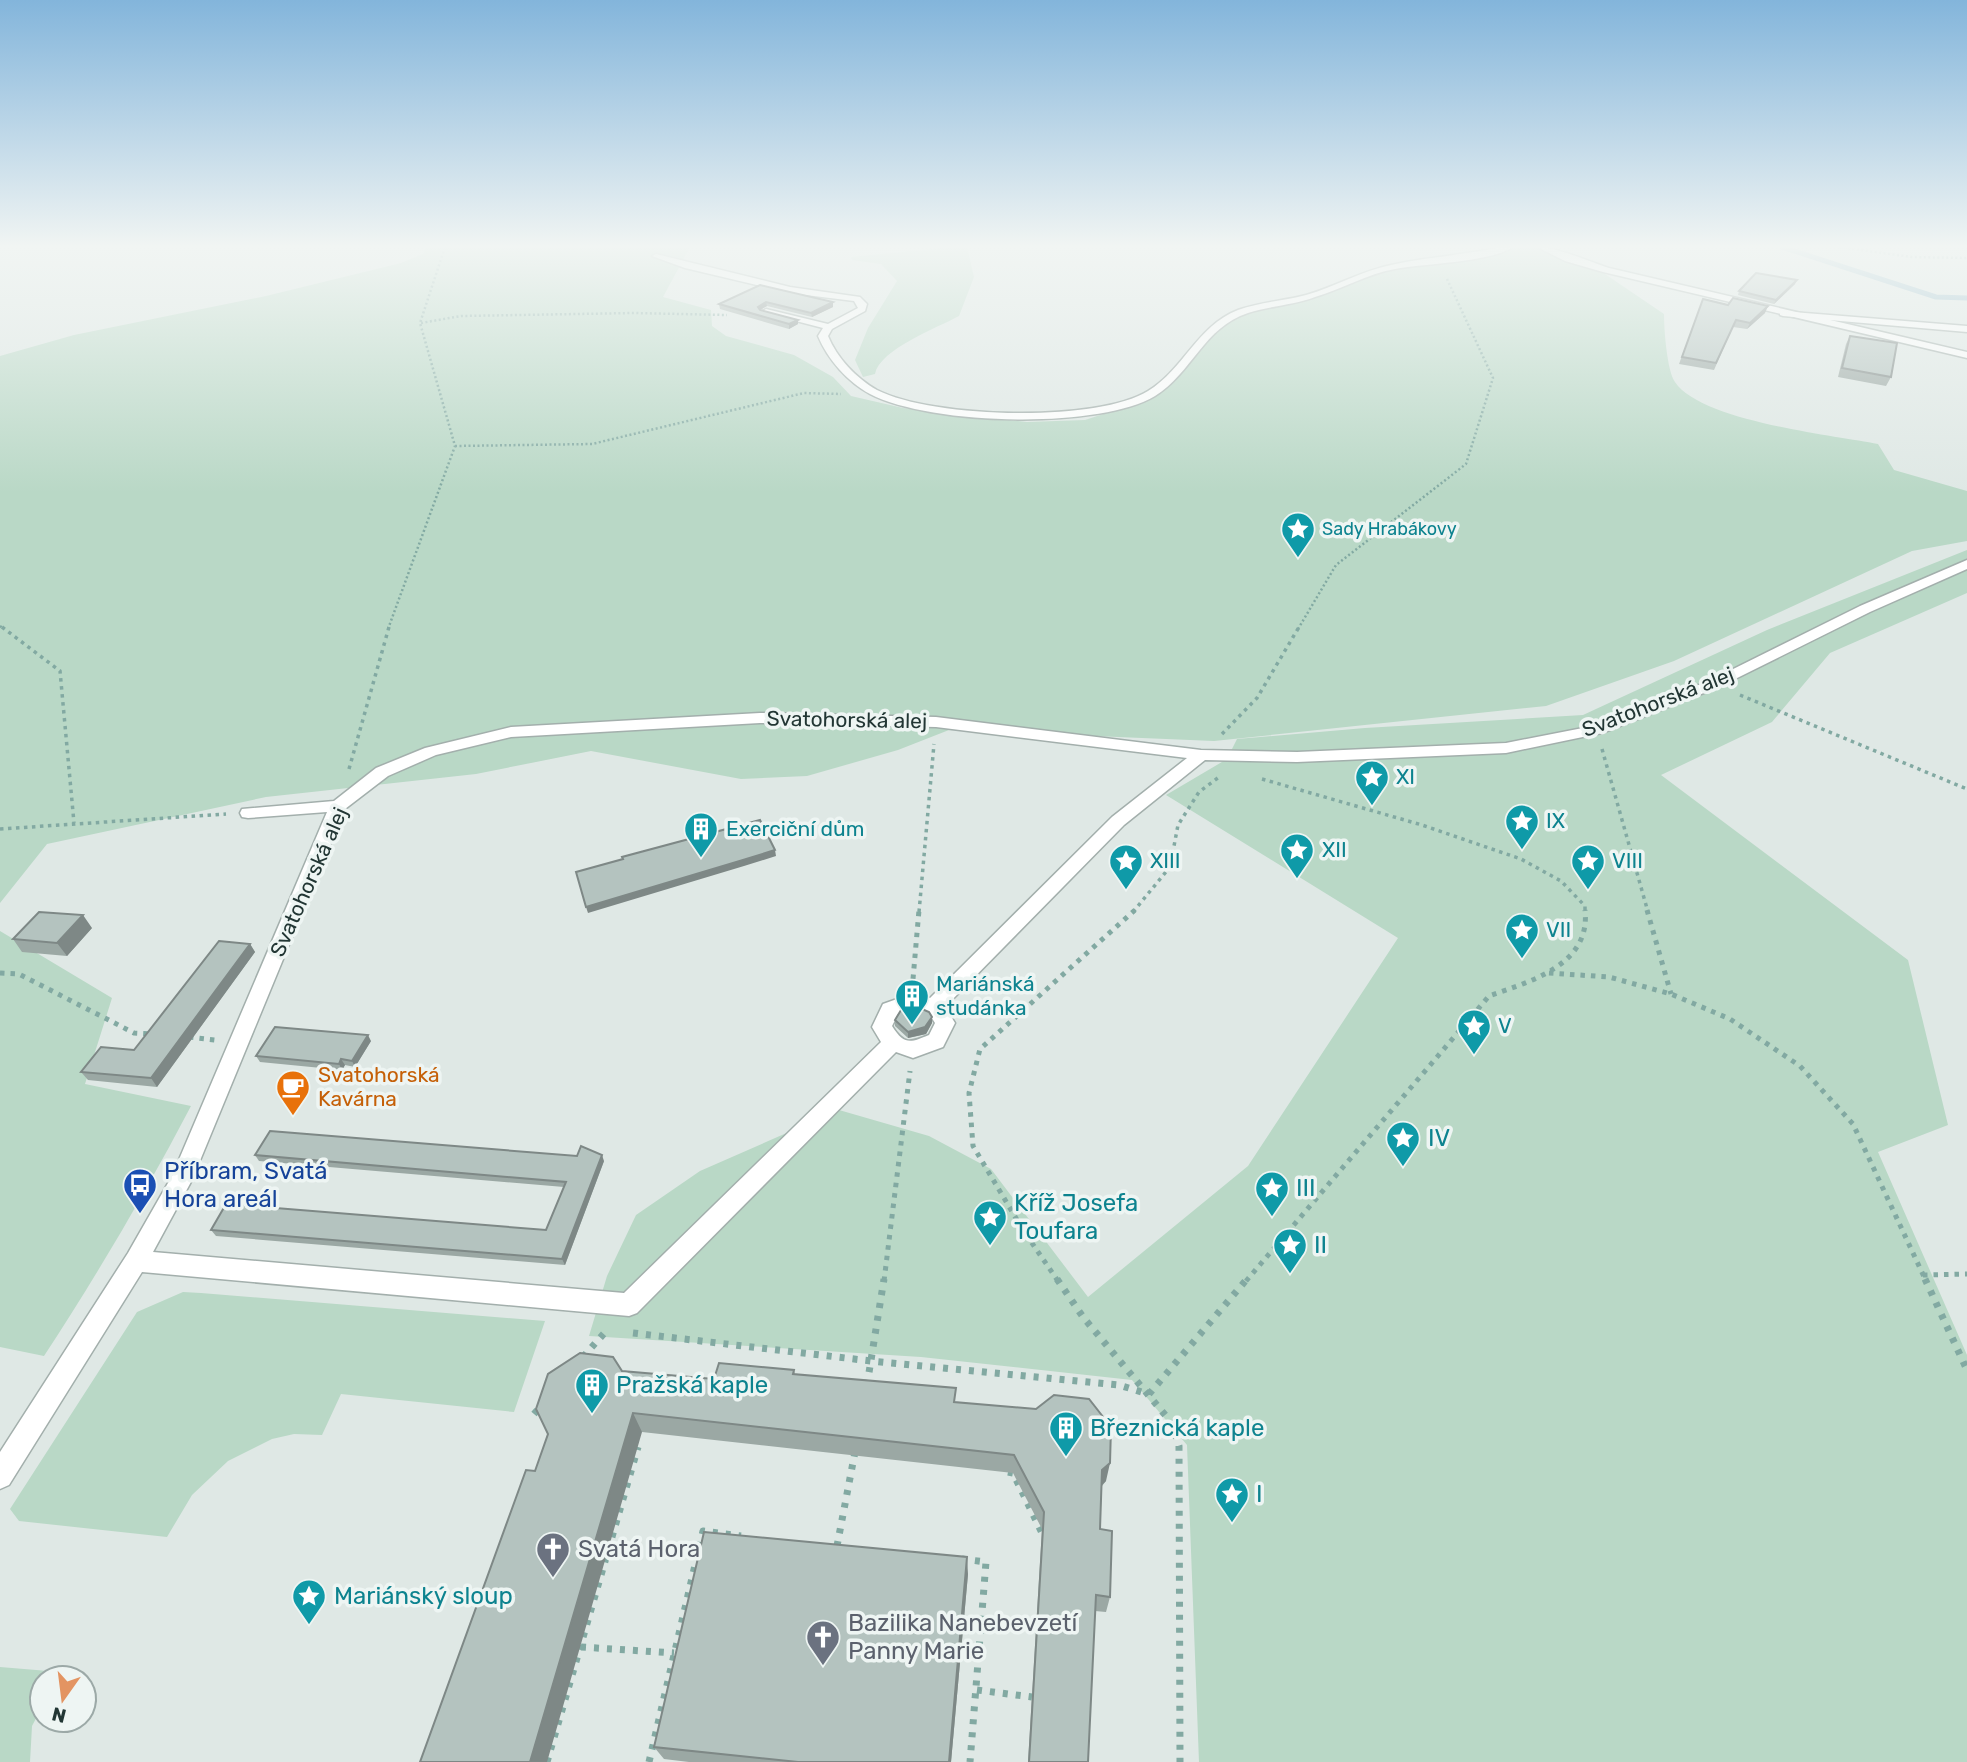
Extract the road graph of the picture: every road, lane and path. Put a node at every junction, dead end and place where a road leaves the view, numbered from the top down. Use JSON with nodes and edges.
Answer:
{"nodes":[{"id":1,"x":422,"y":329,"type":"edge"},
{"id":2,"x":828,"y":329,"type":"edge"},
{"id":3,"x":1210,"y":329,"type":"edge"},
{"id":4,"x":1468,"y":329,"type":"edge"},
{"id":5,"x":1854,"y":329,"type":"edge"},
{"id":6,"x":1967,"y":355,"type":"edge"},
{"id":7,"x":843,"y":394,"type":"dead end"},
{"id":8,"x":455,"y":446,"type":"junction"},
{"id":9,"x":1967,"y":564,"type":"edge"},
{"id":10,"x":0,"y":626,"type":"edge"},
{"id":11,"x":1714,"y":684,"type":"junction"},
{"id":12,"x":936,"y":722,"type":"junction"},
{"id":13,"x":1597,"y":730,"type":"junction"},
{"id":14,"x":1201,"y":755,"type":"junction"},
{"id":15,"x":1231,"y":776,"type":"dead end"},
{"id":16,"x":1252,"y":776,"type":"dead end"},
{"id":17,"x":1967,"y":789,"type":"edge"},
{"id":18,"x":338,"y":806,"type":"junction"},
{"id":19,"x":248,"y":813,"type":"joint"},
{"id":20,"x":74,"y":823,"type":"junction"},
{"id":21,"x":0,"y":829,"type":"edge"},
{"id":22,"x":0,"y":973,"type":"edge"},
{"id":23,"x":1549,"y":973,"type":"junction"},
{"id":24,"x":1671,"y":994,"type":"junction"},
{"id":25,"x":911,"y":1001,"type":"junction"},
{"id":26,"x":934,"y":1006,"type":"junction"},
{"id":27,"x":160,"y":1035,"type":"edge"},
{"id":28,"x":187,"y":1037,"type":"edge"},
{"id":29,"x":240,"y":1042,"type":"junction"},
{"id":30,"x":902,"y":1046,"type":"junction"},
{"id":31,"x":136,"y":1261,"type":"junction"},
{"id":32,"x":1967,"y":1274,"type":"edge"},
{"id":33,"x":1923,"y":1275,"type":"junction"},
{"id":34,"x":629,"y":1305,"type":"junction"},
{"id":35,"x":607,"y":1330,"type":"junction"},
{"id":36,"x":580,"y":1361,"type":"edge"},
{"id":37,"x":871,"y":1361,"type":"junction"},
{"id":38,"x":1967,"y":1370,"type":"edge"},
{"id":39,"x":1149,"y":1394,"type":"junction"},
{"id":40,"x":864,"y":1400,"type":"edge"},
{"id":41,"x":543,"y":1403,"type":"edge"},
{"id":42,"x":534,"y":1414,"type":"dead end"},
{"id":43,"x":642,"y":1432,"type":"edge"},
{"id":44,"x":856,"y":1444,"type":"edge"},
{"id":45,"x":841,"y":1453,"type":"edge"},
{"id":46,"x":854,"y":1455,"type":"junction"},
{"id":47,"x":867,"y":1456,"type":"edge"},
{"id":48,"x":1000,"y":1471,"type":"edge"},
{"id":49,"x":0,"y":1476,"type":"edge"},
{"id":50,"x":757,"y":1537,"type":"edge"},
{"id":51,"x":1041,"y":1543,"type":"edge"},
{"id":52,"x":824,"y":1544,"type":"edge"},
{"id":53,"x":837,"y":1546,"type":"junction"},
{"id":54,"x":851,"y":1547,"type":"edge"},
{"id":55,"x":959,"y":1559,"type":"edge"},
{"id":56,"x":580,"y":1647,"type":"junction"},
{"id":57,"x":674,"y":1653,"type":"junction"},
{"id":58,"x":1033,"y":1683,"type":"edge"},
{"id":59,"x":977,"y":1690,"type":"junction"},
{"id":60,"x":1032,"y":1697,"type":"junction"},
{"id":61,"x":1032,"y":1710,"type":"edge"},
{"id":62,"x":547,"y":1762,"type":"edge"},
{"id":63,"x":649,"y":1762,"type":"edge"},
{"id":64,"x":970,"y":1762,"type":"edge"},
{"id":65,"x":1180,"y":1762,"type":"edge"}],
"edges":[{"from":1,"to":8,"type":"path"},
{"from":2,"to":3,"type":"lane"},
{"from":4,"to":14,"type":"path"},
{"from":5,"to":6,"type":"street"},
{"from":7,"to":8,"type":"path"},
{"from":8,"to":18,"type":"path"},
{"from":9,"to":11,"type":"lane","name":"Svatohorská alej"},
{"from":10,"to":20,"type":"path"},
{"from":11,"to":13,"type":"lane","name":"Svatohorská alej"},
{"from":11,"to":17,"type":"path"},
{"from":12,"to":14,"type":"lane","name":"Svatohorská alej"},
{"from":12,"to":18,"type":"lane","name":"Svatohorská alej"},
{"from":12,"to":25,"type":"path"},
{"from":13,"to":14,"type":"lane","name":"Svatohorská alej"},
{"from":13,"to":24,"type":"path"},
{"from":14,"to":26,"type":"lane"},
{"from":15,"to":39,"type":"path"},
{"from":16,"to":23,"type":"path"},
{"from":18,"to":19,"type":"lane"},
{"from":18,"to":29,"type":"lane","name":"Svatohorská alej"},
{"from":19,"to":20,"type":"path"},
{"from":20,"to":21,"type":"path"},
{"from":22,"to":27,"type":"path"},
{"from":23,"to":24,"type":"path"},
{"from":23,"to":39,"type":"path"},
{"from":24,"to":33,"type":"path"},
{"from":25,"to":26,"type":"lane"},
{"from":25,"to":30,"type":"lane"},
{"from":26,"to":30,"type":"lane"},
{"from":28,"to":29,"type":"path"},
{"from":29,"to":31,"type":"lane","name":"Svatohorská alej"},
{"from":30,"to":34,"type":"lane"},
{"from":30,"to":37,"type":"path"},
{"from":31,"to":34,"type":"lane"},
{"from":31,"to":49,"type":"lane","name":"Svatohorská alej"},
{"from":32,"to":33,"type":"path"},
{"from":33,"to":38,"type":"path"},
{"from":34,"to":35,"type":"path"},
{"from":35,"to":36,"type":"path"},
{"from":35,"to":37,"type":"path"},
{"from":37,"to":39,"type":"path"},
{"from":37,"to":40,"type":"path"},
{"from":39,"to":65,"type":"path"},
{"from":41,"to":42,"type":"path"},
{"from":43,"to":56,"type":"path"},
{"from":44,"to":46,"type":"path"},
{"from":45,"to":46,"type":"path"},
{"from":46,"to":47,"type":"path"},
{"from":46,"to":53,"type":"path"},
{"from":48,"to":51,"type":"path"},
{"from":50,"to":57,"type":"path"},
{"from":52,"to":53,"type":"path"},
{"from":53,"to":54,"type":"path"},
{"from":55,"to":59,"type":"path"},
{"from":56,"to":57,"type":"path"},
{"from":56,"to":62,"type":"path"},
{"from":57,"to":63,"type":"path"},
{"from":58,"to":60,"type":"path"},
{"from":59,"to":60,"type":"path"},
{"from":59,"to":64,"type":"path"},
{"from":60,"to":61,"type":"path"}]}
